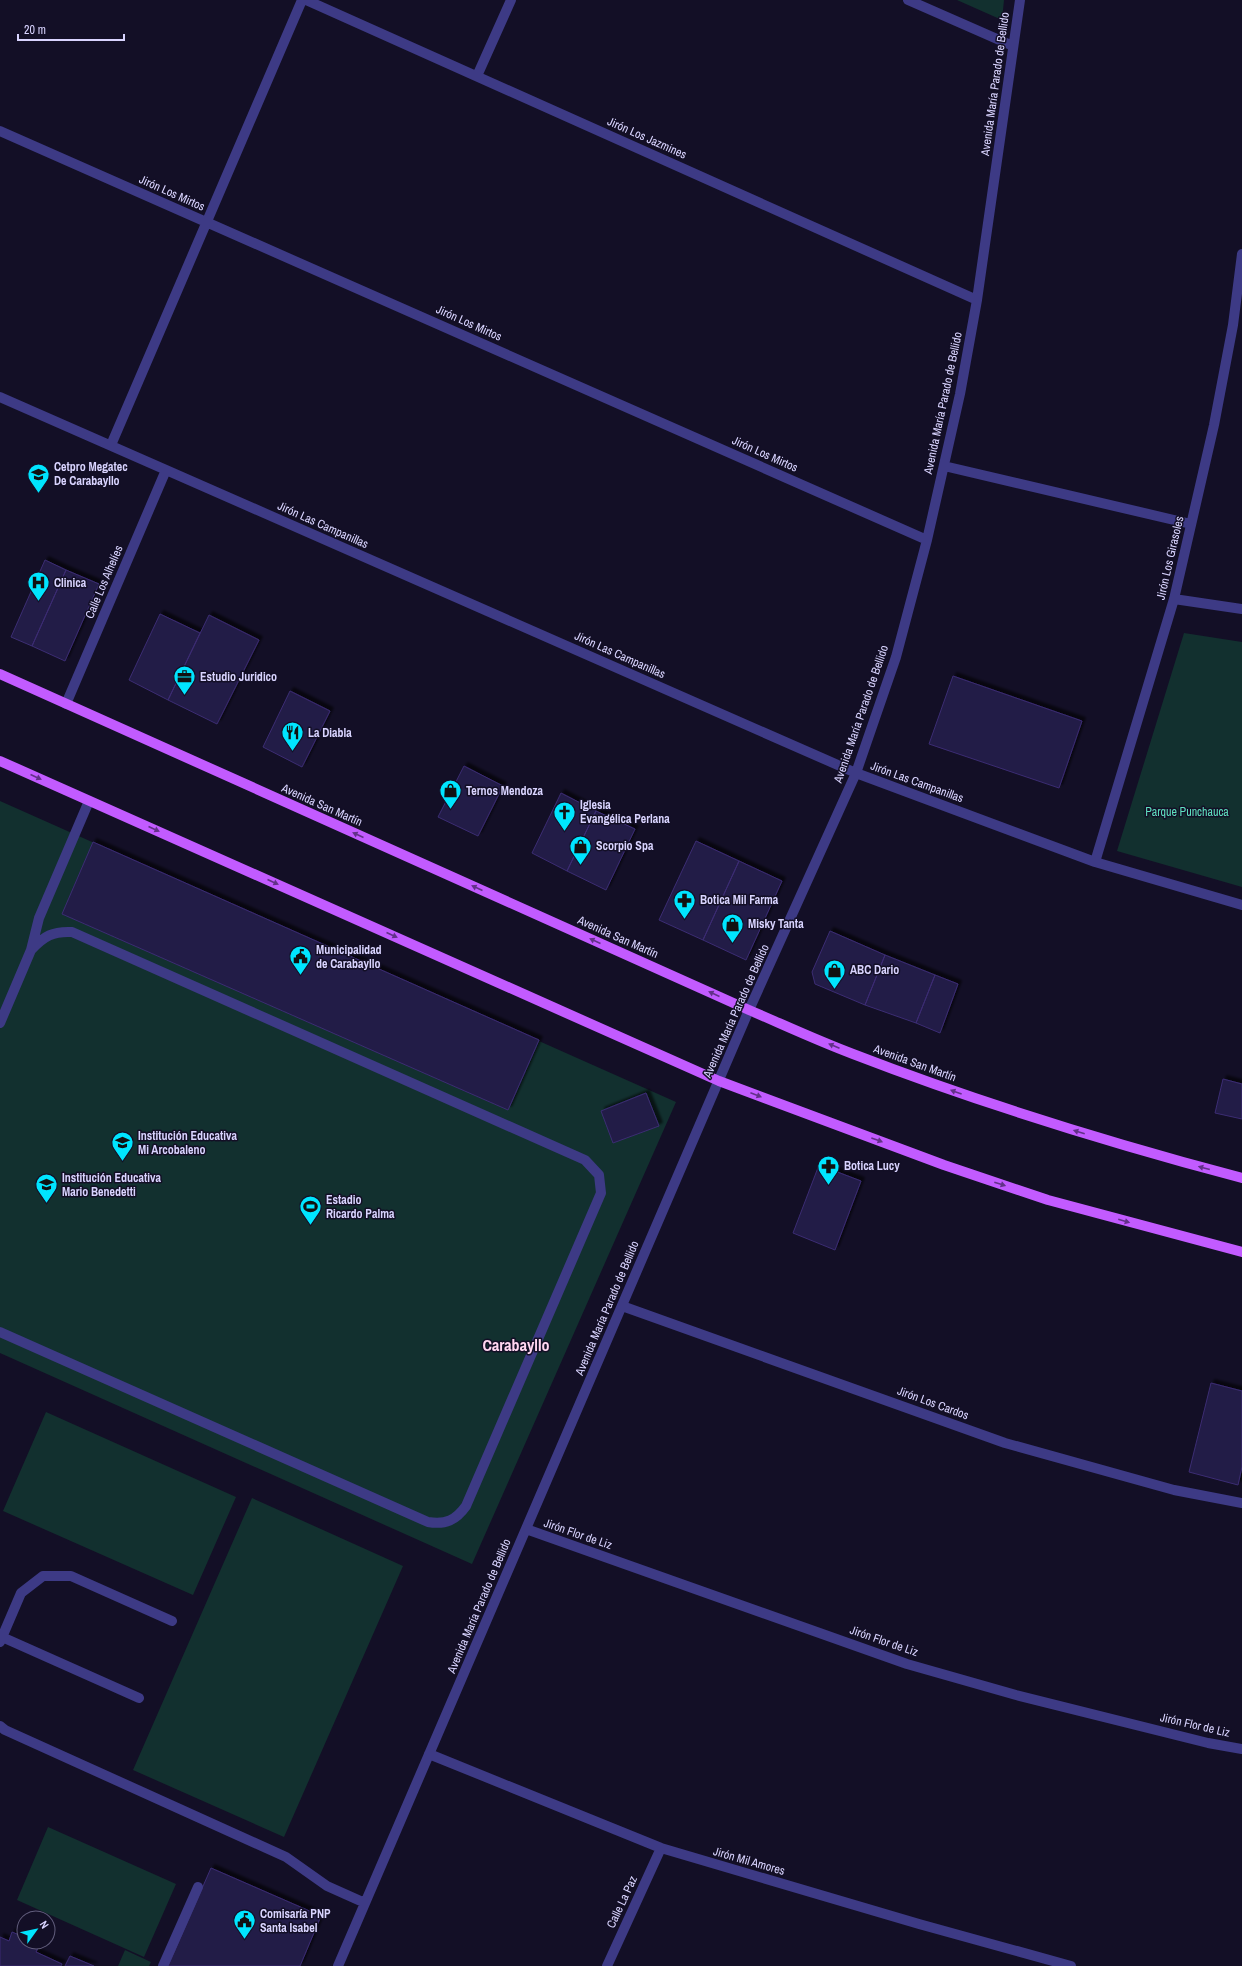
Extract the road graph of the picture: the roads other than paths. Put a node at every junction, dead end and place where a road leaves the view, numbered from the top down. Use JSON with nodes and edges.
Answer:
{"nodes":[{"id":1,"x":302,"y":0,"type":"edge"},
{"id":2,"x":306,"y":0,"type":"edge"},
{"id":3,"x":511,"y":0,"type":"edge"},
{"id":4,"x":908,"y":0,"type":"edge"},
{"id":5,"x":1020,"y":0,"type":"edge"},
{"id":6,"x":1013,"y":46,"type":"junction"},
{"id":7,"x":477,"y":76,"type":"junction"},
{"id":8,"x":0,"y":131,"type":"edge"},
{"id":9,"x":207,"y":222,"type":"junction"},
{"id":10,"x":1242,"y":254,"type":"edge"},
{"id":11,"x":977,"y":300,"type":"junction"},
{"id":12,"x":0,"y":397,"type":"edge"},
{"id":13,"x":111,"y":446,"type":"junction"},
{"id":14,"x":944,"y":466,"type":"junction"},
{"id":15,"x":166,"y":470,"type":"junction"},
{"id":16,"x":1191,"y":524,"type":"junction"},
{"id":17,"x":927,"y":540,"type":"junction"},
{"id":18,"x":1174,"y":599,"type":"junction"},
{"id":19,"x":1242,"y":609,"type":"edge"},
{"id":20,"x":0,"y":674,"type":"edge"},
{"id":21,"x":66,"y":704,"type":"junction"},
{"id":22,"x":0,"y":761,"type":"edge"},
{"id":23,"x":856,"y":773,"type":"junction"},
{"id":24,"x":89,"y":801,"type":"junction"},
{"id":25,"x":1095,"y":862,"type":"junction"},
{"id":26,"x":1242,"y":905,"type":"edge"},
{"id":27,"x":31,"y":950,"type":"junction"},
{"id":28,"x":750,"y":1010,"type":"junction"},
{"id":29,"x":0,"y":1023,"type":"edge"},
{"id":30,"x":719,"y":1081,"type":"junction"},
{"id":31,"x":1242,"y":1178,"type":"edge"},
{"id":32,"x":1242,"y":1252,"type":"edge"},
{"id":33,"x":622,"y":1306,"type":"junction"},
{"id":34,"x":0,"y":1332,"type":"edge"},
{"id":35,"x":1242,"y":1503,"type":"edge"},
{"id":36,"x":526,"y":1529,"type":"junction"},
{"id":37,"x":172,"y":1621,"type":"dead end"},
{"id":38,"x":1,"y":1639,"type":"edge"},
{"id":39,"x":139,"y":1698,"type":"dead end"},
{"id":40,"x":0,"y":1726,"type":"edge"},
{"id":41,"x":1242,"y":1749,"type":"edge"},
{"id":42,"x":429,"y":1754,"type":"junction"},
{"id":43,"x":661,"y":1848,"type":"junction"},
{"id":44,"x":198,"y":1887,"type":"dead end"},
{"id":45,"x":365,"y":1903,"type":"junction"},
{"id":46,"x":163,"y":1966,"type":"edge"},
{"id":47,"x":338,"y":1966,"type":"edge"},
{"id":48,"x":607,"y":1966,"type":"edge"},
{"id":49,"x":1071,"y":1966,"type":"edge"}],
"edges":[{"from":1,"to":9,"type":"street"},
{"from":2,"to":7,"type":"street","name":"Jirón Los Jazmines"},
{"from":3,"to":7,"type":"street"},
{"from":4,"to":6,"type":"street"},
{"from":5,"to":6,"type":"street","name":"Avenida María Parado de Bellido"},
{"from":6,"to":11,"type":"street","name":"Avenida María Parado de Bellido"},
{"from":7,"to":11,"type":"street","name":"Jirón Los Jazmines"},
{"from":8,"to":9,"type":"street","name":"Jirón Los Mirtos"},
{"from":9,"to":13,"type":"street"},
{"from":9,"to":17,"type":"street","name":"Jirón Los Mirtos"},
{"from":10,"to":16,"type":"street","name":"Jirón Los Girasoles"},
{"from":11,"to":14,"type":"street","name":"Avenida María Parado de Bellido"},
{"from":12,"to":13,"type":"street","name":"Jirón Las Campanillas"},
{"from":13,"to":15,"type":"street","name":"Jirón Las Campanillas"},
{"from":14,"to":16,"type":"street"},
{"from":14,"to":17,"type":"street","name":"Avenida María Parado de Bellido"},
{"from":15,"to":21,"type":"street","name":"Calle Los Alhelíes"},
{"from":15,"to":23,"type":"street","name":"Jirón Las Campanillas"},
{"from":16,"to":18,"type":"street","name":"Jirón Los Girasoles"},
{"from":17,"to":23,"type":"street","name":"Avenida María Parado de Bellido"},
{"from":18,"to":19,"type":"street"},
{"from":18,"to":25,"type":"street","name":"Jirón Los Girasoles"},
{"from":20,"to":21,"type":"main road","name":"Avenida San Martín"},
{"from":28,"to":21,"type":"main road","name":"Avenida San Martín","one_way":true},
{"from":22,"to":24,"type":"main road","one_way":true},
{"from":23,"to":25,"type":"street","name":"Jirón Las Campanillas"},
{"from":23,"to":28,"type":"street","name":"Avenida María Parado de Bellido"},
{"from":24,"to":27,"type":"street"},
{"from":24,"to":30,"type":"main road","one_way":true},
{"from":25,"to":26,"type":"street","name":"Jirón Las Campanillas"},
{"from":27,"to":29,"type":"street"},
{"from":27,"to":34,"type":"street"},
{"from":28,"to":30,"type":"street","name":"Avenida María Parado de Bellido"},
{"from":31,"to":28,"type":"main road","name":"Avenida San Martín","one_way":true},
{"from":30,"to":32,"type":"main road","one_way":true},
{"from":30,"to":33,"type":"street","name":"Avenida María Parado de Bellido"},
{"from":33,"to":35,"type":"street","name":"Jirón Los Cardos"},
{"from":33,"to":36,"type":"street","name":"Avenida María Parado de Bellido"},
{"from":36,"to":41,"type":"street","name":"Jirón Flor de Liz"},
{"from":36,"to":42,"type":"street","name":"Avenida María Parado de Bellido"},
{"from":37,"to":38,"type":"street"},
{"from":38,"to":39,"type":"street"},
{"from":40,"to":45,"type":"street"},
{"from":42,"to":43,"type":"street","name":"Jirón Mil Amores"},
{"from":42,"to":45,"type":"street","name":"Avenida María Parado de Bellido"},
{"from":43,"to":48,"type":"street","name":"Calle La Paz"},
{"from":43,"to":49,"type":"street","name":"Jirón Mil Amores"},
{"from":44,"to":46,"type":"street"},
{"from":45,"to":47,"type":"street","name":"Avenida María Parado de Bellido"}]}
